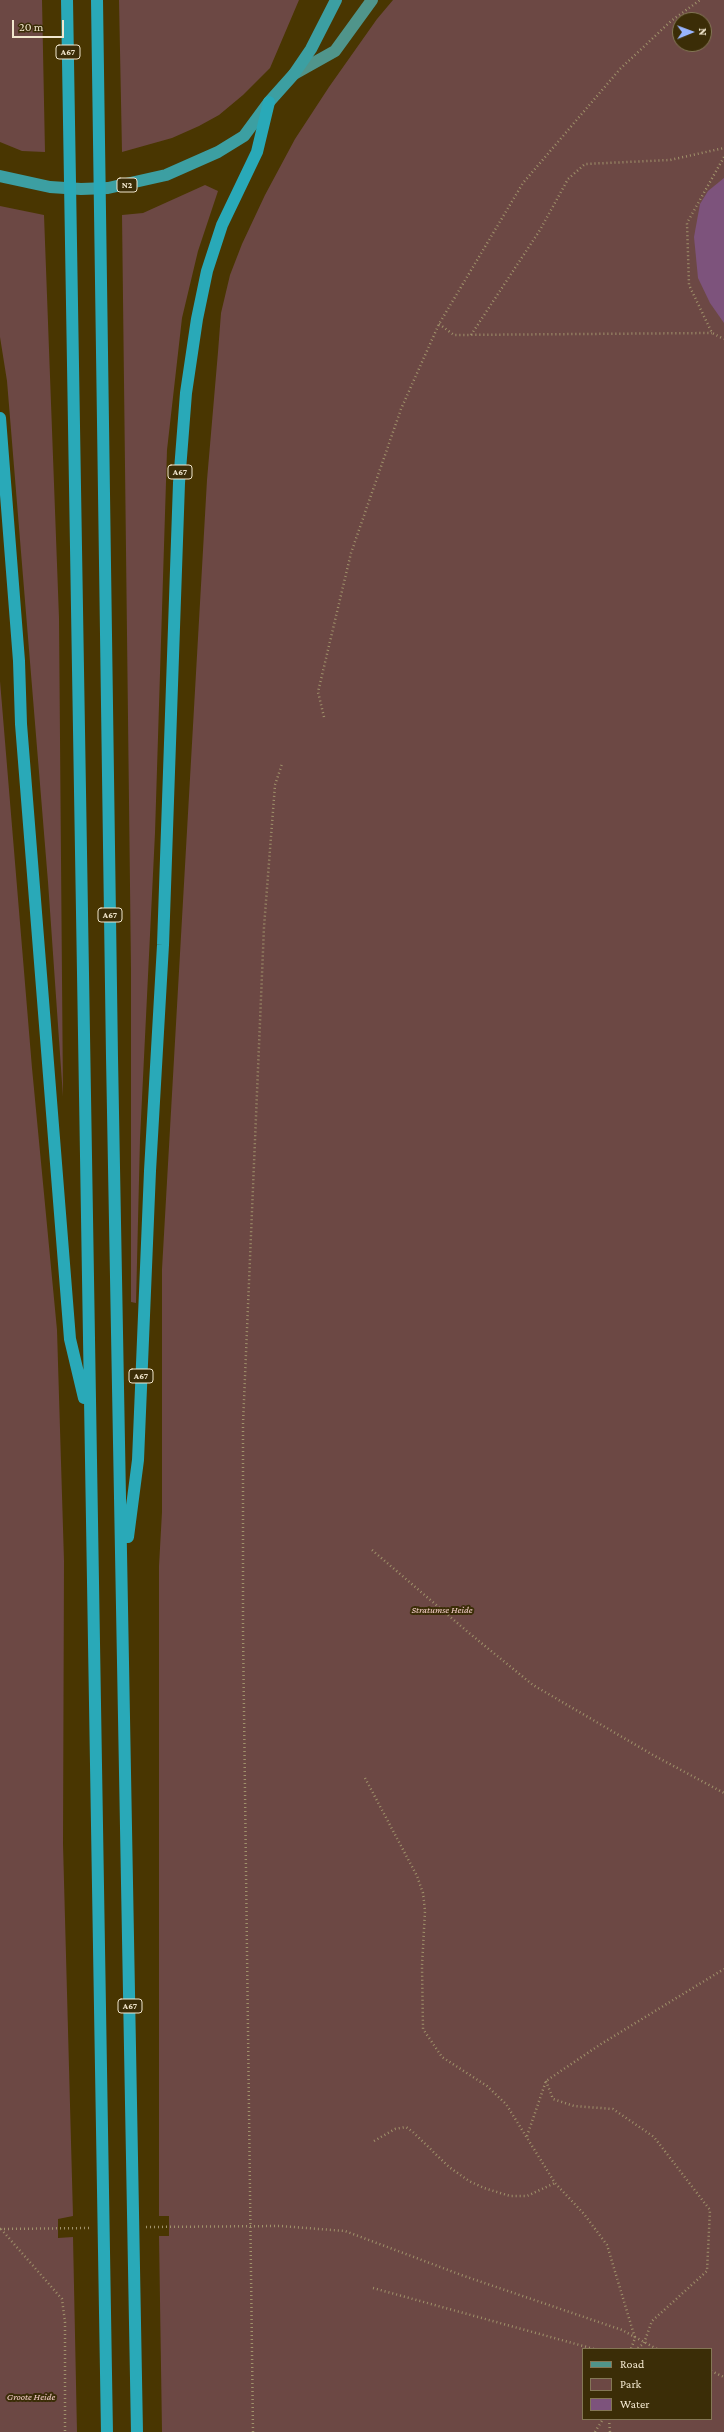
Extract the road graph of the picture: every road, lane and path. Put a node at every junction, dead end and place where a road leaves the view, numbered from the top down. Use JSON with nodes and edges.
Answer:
{"nodes":[{"id":1,"x":68,"y":0,"type":"edge"},
{"id":2,"x":97,"y":0,"type":"edge"},
{"id":3,"x":336,"y":0,"type":"edge"},
{"id":4,"x":372,"y":0,"type":"edge"},
{"id":5,"x":700,"y":0,"type":"edge"},
{"id":6,"x":294,"y":74,"type":"junction"},
{"id":7,"x":269,"y":102,"type":"junction"},
{"id":8,"x":724,"y":148,"type":"edge"},
{"id":9,"x":724,"y":157,"type":"edge"},
{"id":10,"x":0,"y":176,"type":"edge"},
{"id":11,"x":439,"y":324,"type":"junction"},
{"id":12,"x":712,"y":333,"type":"junction"},
{"id":13,"x":471,"y":335,"type":"junction"},
{"id":14,"x":724,"y":339,"type":"edge"},
{"id":15,"x":0,"y":418,"type":"edge"},
{"id":16,"x":324,"y":717,"type":"dead end"},
{"id":17,"x":282,"y":764,"type":"dead end"},
{"id":18,"x":90,"y":1418,"type":"junction"},
{"id":19,"x":372,"y":1550,"type":"dead end"},
{"id":20,"x":123,"y":1580,"type":"junction"},
{"id":21,"x":365,"y":1778,"type":"dead end"},
{"id":22,"x":724,"y":1792,"type":"edge"},
{"id":23,"x":724,"y":1969,"type":"edge"},
{"id":24,"x":546,"y":2081,"type":"junction"},
{"id":25,"x":527,"y":2136,"type":"junction"},
{"id":26,"x":374,"y":2141,"type":"dead end"},
{"id":27,"x":555,"y":2183,"type":"junction"},
{"id":28,"x":187,"y":2226,"type":"dead end"},
{"id":29,"x":250,"y":2226,"type":"junction"},
{"id":30,"x":0,"y":2229,"type":"edge"},
{"id":31,"x":49,"y":2229,"type":"dead end"},
{"id":32,"x":373,"y":2288,"type":"dead end"},
{"id":33,"x":635,"y":2338,"type":"junction"},
{"id":34,"x":644,"y":2343,"type":"junction"},
{"id":35,"x":590,"y":2348,"type":"edge"},
{"id":36,"x":631,"y":2348,"type":"edge"},
{"id":37,"x":638,"y":2348,"type":"edge"},
{"id":38,"x":655,"y":2348,"type":"edge"},
{"id":39,"x":712,"y":2371,"type":"edge"},
{"id":40,"x":724,"y":2377,"type":"edge"},
{"id":41,"x":602,"y":2420,"type":"edge"},
{"id":42,"x":609,"y":2420,"type":"edge"},
{"id":43,"x":65,"y":2432,"type":"edge"},
{"id":44,"x":106,"y":2432,"type":"edge"},
{"id":45,"x":137,"y":2432,"type":"edge"},
{"id":46,"x":253,"y":2432,"type":"edge"},
{"id":47,"x":595,"y":2432,"type":"edge"},
{"id":48,"x":610,"y":2432,"type":"edge"}],
"edges":[{"from":1,"to":18,"type":"highway","number":"A67"},
{"from":2,"to":20,"type":"highway","number":"A67"},
{"from":3,"to":6,"type":"highway","number":"N2"},
{"from":4,"to":6,"type":"main road"},
{"from":5,"to":11,"type":"path"},
{"from":6,"to":7,"type":"highway","number":"N2"},
{"from":7,"to":10,"type":"highway","number":"N2"},
{"from":7,"to":20,"type":"highway","number":"A67"},
{"from":8,"to":13,"type":"path"},
{"from":9,"to":12,"type":"path"},
{"from":11,"to":13,"type":"path"},
{"from":11,"to":16,"type":"path"},
{"from":12,"to":13,"type":"path"},
{"from":12,"to":14,"type":"path"},
{"from":15,"to":18,"type":"highway","number":"A67"},
{"from":17,"to":29,"type":"path"},
{"from":18,"to":44,"type":"highway","number":"A67"},
{"from":19,"to":22,"type":"path"},
{"from":20,"to":45,"type":"highway","number":"A67"},
{"from":21,"to":25,"type":"path"},
{"from":23,"to":24,"type":"path"},
{"from":24,"to":25,"type":"path"},
{"from":24,"to":34,"type":"path"},
{"from":25,"to":27,"type":"path"},
{"from":26,"to":27,"type":"path"},
{"from":27,"to":33,"type":"path"},
{"from":28,"to":29,"type":"path"},
{"from":29,"to":33,"type":"path"},
{"from":29,"to":46,"type":"path"},
{"from":30,"to":31,"type":"path"},
{"from":30,"to":43,"type":"path"},
{"from":32,"to":35,"type":"path"},
{"from":33,"to":34,"type":"path"},
{"from":33,"to":36,"type":"path"},
{"from":34,"to":37,"type":"path"},
{"from":34,"to":38,"type":"path"},
{"from":39,"to":40,"type":"path"},
{"from":41,"to":47,"type":"path"},
{"from":42,"to":48,"type":"path"}]}
